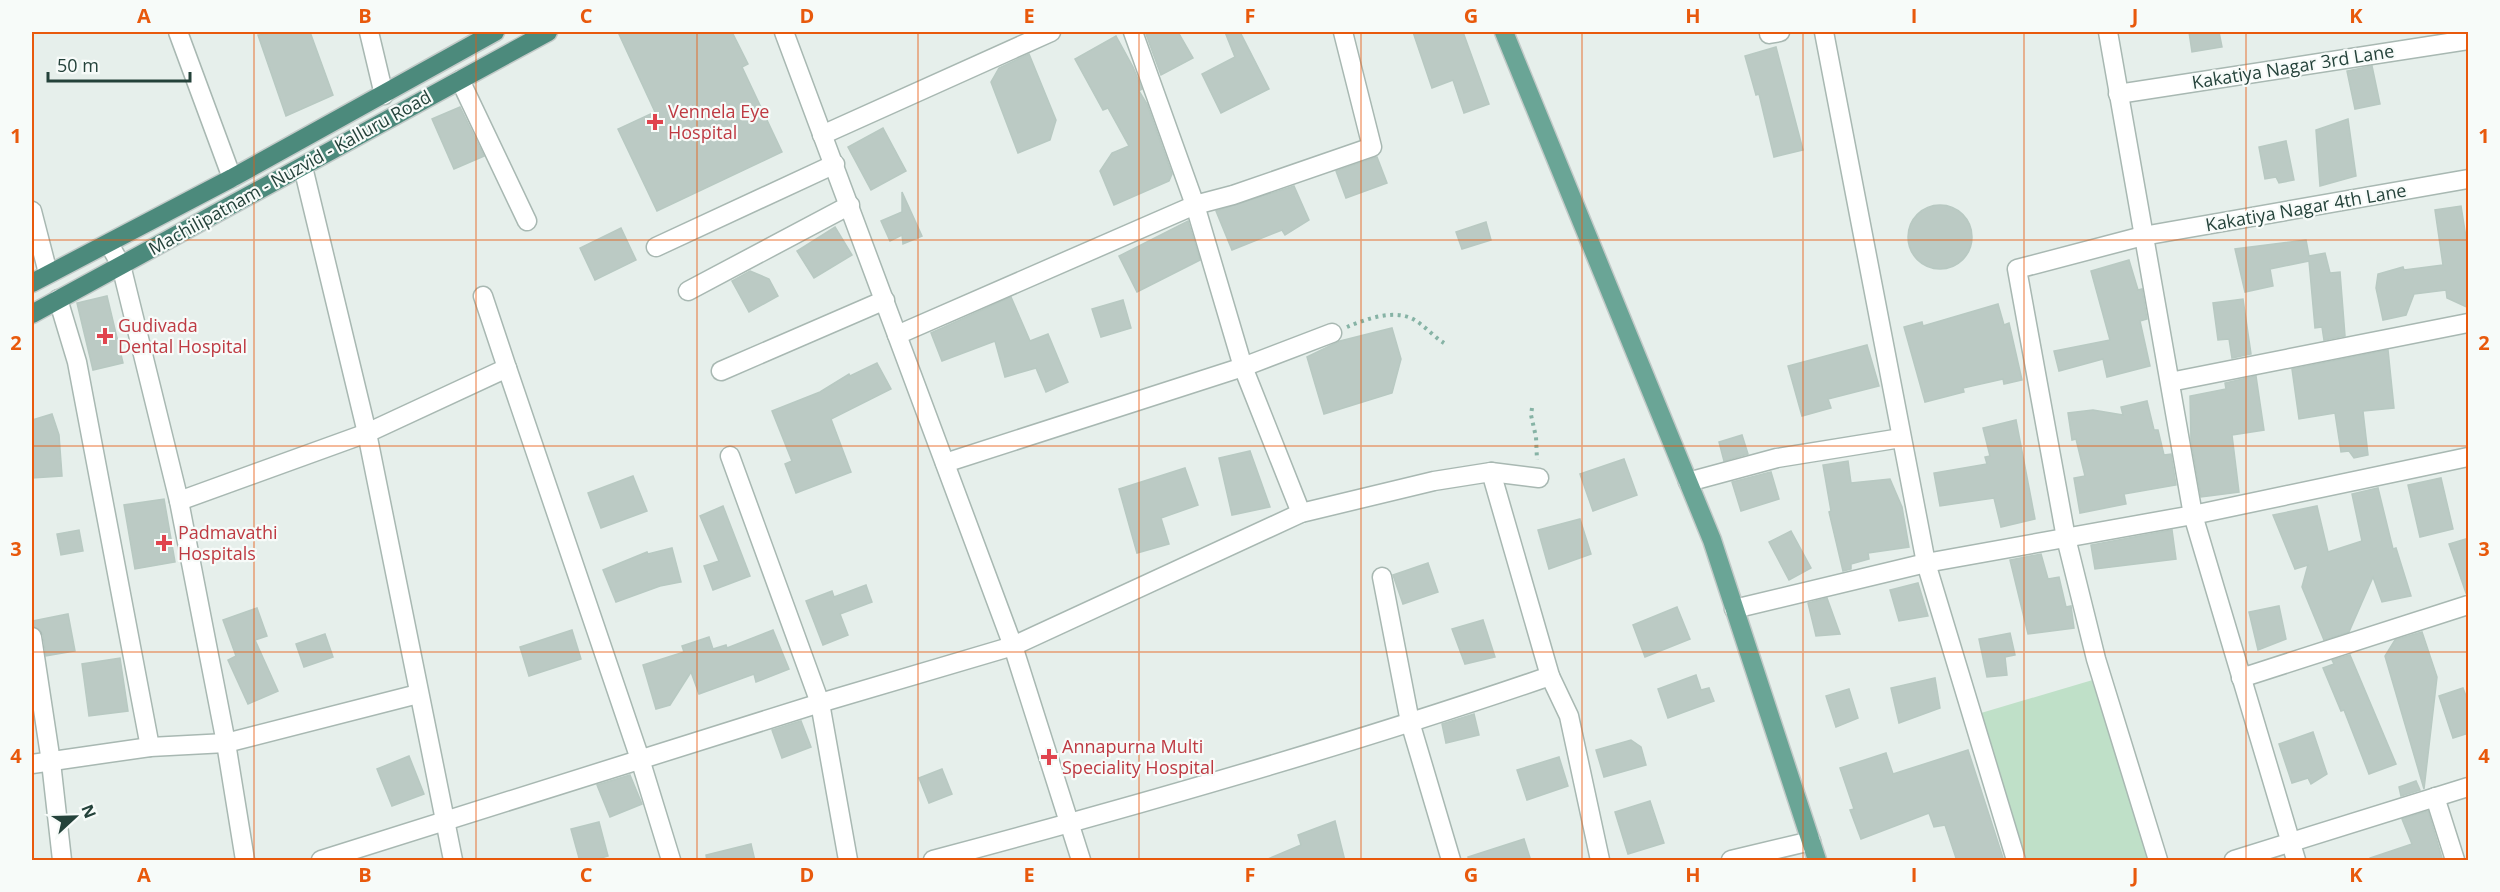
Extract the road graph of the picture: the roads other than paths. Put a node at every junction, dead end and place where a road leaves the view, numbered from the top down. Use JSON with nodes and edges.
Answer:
{"nodes":[{"id":1,"x":178,"y":32,"type":"edge"},
{"id":2,"x":369,"y":32,"type":"edge"},
{"id":3,"x":495,"y":32,"type":"edge"},
{"id":4,"x":548,"y":32,"type":"edge"},
{"id":5,"x":784,"y":32,"type":"edge"},
{"id":6,"x":1051,"y":32,"type":"edge"},
{"id":7,"x":1133,"y":32,"type":"edge"},
{"id":8,"x":1343,"y":32,"type":"edge"},
{"id":9,"x":1504,"y":32,"type":"edge"},
{"id":10,"x":1769,"y":32,"type":"edge"},
{"id":11,"x":1780,"y":32,"type":"edge"},
{"id":12,"x":1824,"y":32,"type":"edge"},
{"id":13,"x":2108,"y":32,"type":"edge"},
{"id":14,"x":2469,"y":40,"type":"edge"},
{"id":15,"x":460,"y":80,"type":"junction"},
{"id":16,"x":2118,"y":94,"type":"junction"},
{"id":17,"x":384,"y":95,"type":"junction"},
{"id":18,"x":822,"y":135,"type":"junction"},
{"id":19,"x":835,"y":164,"type":"junction"},
{"id":20,"x":303,"y":167,"type":"junction"},
{"id":21,"x":232,"y":178,"type":"junction"},
{"id":22,"x":2469,"y":179,"type":"edge"},
{"id":23,"x":850,"y":205,"type":"junction"},
{"id":24,"x":1195,"y":205,"type":"junction"},
{"id":25,"x":32,"y":211,"type":"edge"},
{"id":26,"x":526,"y":221,"type":"dead end"},
{"id":27,"x":2143,"y":236,"type":"junction"},
{"id":28,"x":109,"y":244,"type":"junction"},
{"id":29,"x":656,"y":247,"type":"dead end"},
{"id":30,"x":121,"y":265,"type":"junction"},
{"id":31,"x":48,"y":273,"type":"junction"},
{"id":32,"x":32,"y":283,"type":"edge"},
{"id":33,"x":688,"y":291,"type":"dead end"},
{"id":34,"x":483,"y":296,"type":"dead end"},
{"id":35,"x":58,"y":299,"type":"junction"},
{"id":36,"x":885,"y":300,"type":"junction"},
{"id":37,"x":32,"y":314,"type":"edge"},
{"id":38,"x":2469,"y":323,"type":"edge"},
{"id":39,"x":1332,"y":333,"type":"road end"},
{"id":40,"x":897,"y":335,"type":"junction"},
{"id":41,"x":1243,"y":367,"type":"junction"},
{"id":42,"x":507,"y":368,"type":"junction"},
{"id":43,"x":721,"y":371,"type":"dead end"},
{"id":44,"x":2170,"y":382,"type":"junction"},
{"id":45,"x":367,"y":433,"type":"junction"},
{"id":46,"x":1901,"y":438,"type":"junction"},
{"id":47,"x":730,"y":456,"type":"dead end"},
{"id":48,"x":2469,"y":457,"type":"edge"},
{"id":49,"x":945,"y":463,"type":"junction"},
{"id":50,"x":1491,"y":472,"type":"junction"},
{"id":51,"x":1539,"y":478,"type":"road end"},
{"id":52,"x":1688,"y":482,"type":"junction"},
{"id":53,"x":179,"y":501,"type":"junction"},
{"id":54,"x":1301,"y":513,"type":"junction"},
{"id":55,"x":2193,"y":515,"type":"junction"},
{"id":56,"x":2066,"y":538,"type":"junction"},
{"id":57,"x":1926,"y":563,"type":"junction"},
{"id":58,"x":1383,"y":577,"type":"dead end"},
{"id":59,"x":2469,"y":605,"type":"edge"},
{"id":60,"x":1734,"y":609,"type":"junction"},
{"id":61,"x":32,"y":636,"type":"edge"},
{"id":62,"x":1013,"y":646,"type":"junction"},
{"id":63,"x":1550,"y":676,"type":"junction"},
{"id":64,"x":2241,"y":678,"type":"junction"},
{"id":65,"x":418,"y":694,"type":"junction"},
{"id":66,"x":820,"y":703,"type":"junction"},
{"id":67,"x":1410,"y":722,"type":"junction"},
{"id":68,"x":226,"y":743,"type":"junction"},
{"id":69,"x":150,"y":747,"type":"junction"},
{"id":70,"x":640,"y":759,"type":"junction"},
{"id":71,"x":51,"y":762,"type":"junction"},
{"id":72,"x":32,"y":764,"type":"edge"},
{"id":73,"x":2469,"y":787,"type":"edge"},
{"id":74,"x":2435,"y":798,"type":"junction"},
{"id":75,"x":444,"y":821,"type":"junction"},
{"id":76,"x":1070,"y":824,"type":"junction"},
{"id":77,"x":1811,"y":842,"type":"junction"},
{"id":78,"x":2293,"y":852,"type":"edge"},
{"id":79,"x":62,"y":861,"type":"edge"},
{"id":80,"x":245,"y":861,"type":"edge"},
{"id":81,"x":321,"y":861,"type":"edge"},
{"id":82,"x":453,"y":861,"type":"edge"},
{"id":83,"x":671,"y":861,"type":"edge"},
{"id":84,"x":848,"y":861,"type":"edge"},
{"id":85,"x":933,"y":861,"type":"edge"},
{"id":86,"x":1081,"y":861,"type":"edge"},
{"id":87,"x":1451,"y":861,"type":"edge"},
{"id":88,"x":1600,"y":861,"type":"edge"},
{"id":89,"x":1731,"y":861,"type":"edge"},
{"id":90,"x":1817,"y":861,"type":"edge"},
{"id":91,"x":2016,"y":861,"type":"edge"},
{"id":92,"x":2158,"y":861,"type":"edge"},
{"id":93,"x":2234,"y":861,"type":"edge"},
{"id":94,"x":2455,"y":861,"type":"edge"}],
"edges":[{"from":1,"to":21,"type":"street"},
{"from":2,"to":17,"type":"street"},
{"from":3,"to":17,"type":"highway","name":"Machilipatnam - Nuzvid - Kalluru Road"},
{"from":4,"to":15,"type":"highway","name":"Machilipatnam - Nuzvid - Kalluru Road"},
{"from":5,"to":18,"type":"street"},
{"from":6,"to":18,"type":"street"},
{"from":7,"to":24,"type":"street"},
{"from":8,"to":24,"type":"street"},
{"from":9,"to":52,"type":"main road"},
{"from":10,"to":11,"type":"street"},
{"from":12,"to":46,"type":"street"},
{"from":13,"to":16,"type":"street"},
{"from":14,"to":16,"type":"street","name":"Kakatiya Nagar 3rd Lane"},
{"from":15,"to":20,"type":"highway","name":"Machilipatnam - Nuzvid - Kalluru Road"},
{"from":15,"to":26,"type":"street"},
{"from":16,"to":27,"type":"street"},
{"from":17,"to":21,"type":"highway","name":"Machilipatnam - Nuzvid - Kalluru Road"},
{"from":18,"to":19,"type":"street"},
{"from":19,"to":23,"type":"street"},
{"from":19,"to":29,"type":"street"},
{"from":20,"to":30,"type":"highway","name":"Machilipatnam - Nuzvid - Kalluru Road"},
{"from":20,"to":45,"type":"street"},
{"from":21,"to":28,"type":"highway","name":"Machilipatnam - Nuzvid - Kalluru Road"},
{"from":22,"to":27,"type":"street","name":"Kakatiya Nagar 4th Lane"},
{"from":23,"to":33,"type":"street"},
{"from":23,"to":36,"type":"street"},
{"from":24,"to":40,"type":"street"},
{"from":24,"to":41,"type":"street"},
{"from":25,"to":31,"type":"street"},
{"from":27,"to":44,"type":"street"},
{"from":27,"to":56,"type":"street","name":"Kakatiya Nagar 4th Lane"},
{"from":28,"to":30,"type":"street"},
{"from":28,"to":31,"type":"highway","name":"Machilipatnam - Nuzvid - Kalluru Road"},
{"from":30,"to":35,"type":"highway","name":"Machilipatnam - Nuzvid - Kalluru Road"},
{"from":30,"to":53,"type":"street"},
{"from":31,"to":32,"type":"highway","name":"Machilipatnam - Nuzvid - Kalluru Road"},
{"from":34,"to":42,"type":"street"},
{"from":35,"to":37,"type":"highway","name":"Machilipatnam - Nuzvid - Kalluru Road"},
{"from":35,"to":69,"type":"street"},
{"from":36,"to":40,"type":"street"},
{"from":36,"to":43,"type":"street"},
{"from":38,"to":44,"type":"street"},
{"from":39,"to":41,"type":"street"},
{"from":40,"to":49,"type":"street"},
{"from":41,"to":49,"type":"street"},
{"from":41,"to":54,"type":"street"},
{"from":42,"to":45,"type":"street"},
{"from":42,"to":70,"type":"street"},
{"from":44,"to":55,"type":"street"},
{"from":45,"to":53,"type":"street"},
{"from":45,"to":65,"type":"street"},
{"from":46,"to":52,"type":"street"},
{"from":46,"to":57,"type":"street"},
{"from":47,"to":66,"type":"street"},
{"from":48,"to":55,"type":"street"},
{"from":49,"to":62,"type":"street"},
{"from":50,"to":51,"type":"street"},
{"from":50,"to":54,"type":"street"},
{"from":50,"to":63,"type":"street"},
{"from":52,"to":60,"type":"main road"},
{"from":53,"to":68,"type":"street"},
{"from":54,"to":62,"type":"street"},
{"from":55,"to":56,"type":"street"},
{"from":55,"to":64,"type":"street"},
{"from":56,"to":57,"type":"street"},
{"from":56,"to":92,"type":"street"},
{"from":57,"to":60,"type":"street"},
{"from":57,"to":91,"type":"street"},
{"from":58,"to":67,"type":"street"},
{"from":59,"to":64,"type":"street"},
{"from":60,"to":77,"type":"main road"},
{"from":61,"to":71,"type":"street"},
{"from":62,"to":66,"type":"street"},
{"from":62,"to":76,"type":"street"},
{"from":63,"to":67,"type":"street"},
{"from":63,"to":88,"type":"street"},
{"from":64,"to":78,"type":"street"},
{"from":65,"to":68,"type":"street"},
{"from":65,"to":75,"type":"street"},
{"from":66,"to":70,"type":"street"},
{"from":66,"to":84,"type":"street"},
{"from":67,"to":76,"type":"street"},
{"from":67,"to":87,"type":"street"},
{"from":68,"to":69,"type":"street"},
{"from":68,"to":80,"type":"street"},
{"from":69,"to":71,"type":"street"},
{"from":70,"to":75,"type":"street"},
{"from":70,"to":83,"type":"street"},
{"from":71,"to":72,"type":"street"},
{"from":71,"to":79,"type":"street"},
{"from":73,"to":74,"type":"street"},
{"from":74,"to":78,"type":"street"},
{"from":74,"to":94,"type":"street"},
{"from":75,"to":81,"type":"street"},
{"from":75,"to":82,"type":"street"},
{"from":76,"to":85,"type":"street"},
{"from":76,"to":86,"type":"street"},
{"from":77,"to":89,"type":"street"},
{"from":77,"to":90,"type":"main road"},
{"from":78,"to":93,"type":"street"}]}
